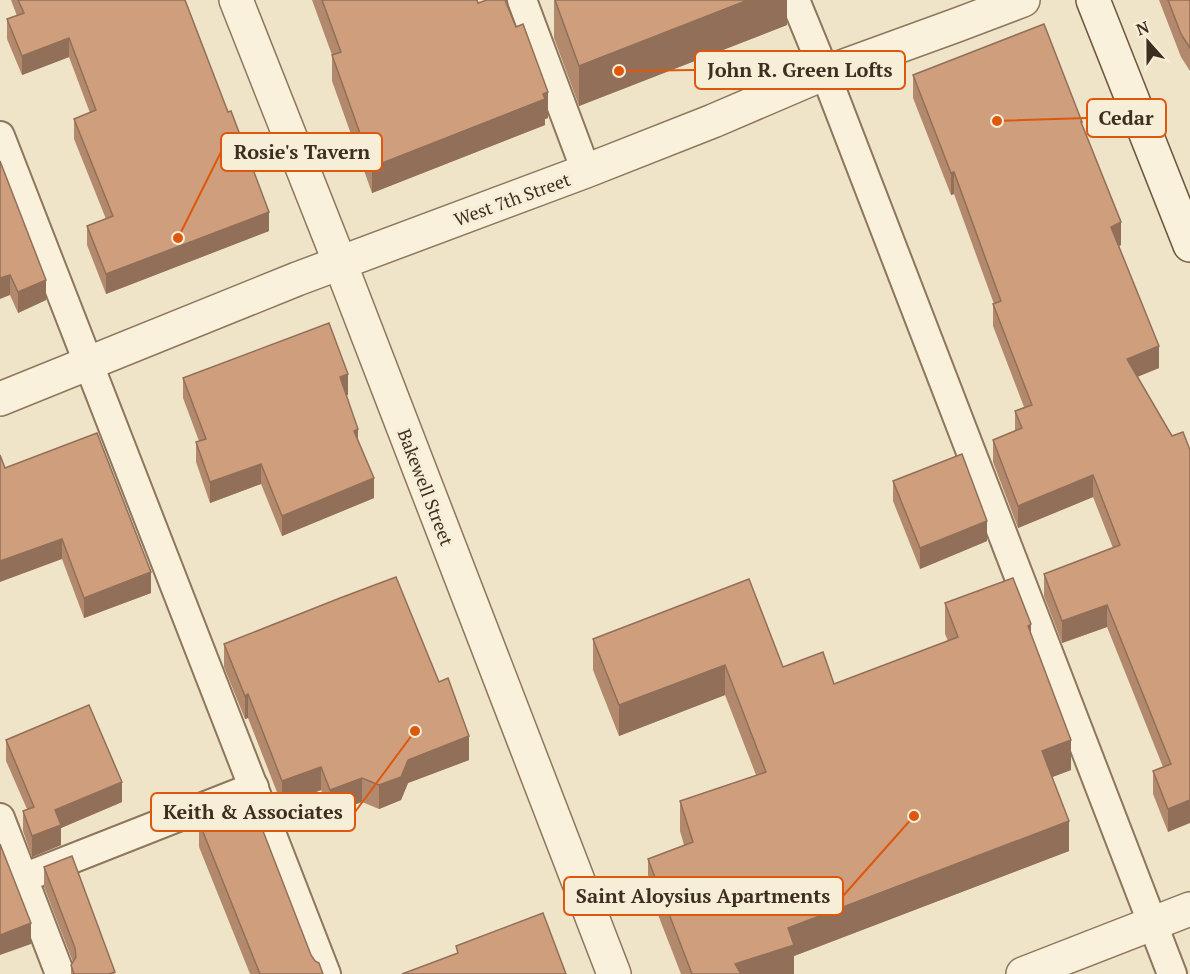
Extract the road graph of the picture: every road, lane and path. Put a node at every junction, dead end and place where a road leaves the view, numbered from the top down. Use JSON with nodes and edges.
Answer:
{"nodes":[{"id":1,"x":236,"y":0,"type":"edge"},
{"id":2,"x":522,"y":0,"type":"edge"},
{"id":3,"x":795,"y":0,"type":"edge"},
{"id":4,"x":1023,"y":0,"type":"edge"},
{"id":5,"x":1093,"y":0,"type":"edge"},
{"id":6,"x":825,"y":73,"type":"junction"},
{"id":7,"x":0,"y":135,"type":"edge"},
{"id":8,"x":586,"y":171,"type":"junction"},
{"id":9,"x":1190,"y":245,"type":"edge"},
{"id":10,"x":340,"y":263,"type":"junction"},
{"id":11,"x":89,"y":364,"type":"junction"},
{"id":12,"x":0,"y":399,"type":"edge"},
{"id":13,"x":254,"y":786,"type":"junction"},
{"id":14,"x":0,"y":818,"type":"edge"},
{"id":15,"x":23,"y":879,"type":"junction"},
{"id":16,"x":1190,"y":909,"type":"edge"},
{"id":17,"x":1152,"y":924,"type":"junction"},
{"id":18,"x":60,"y":974,"type":"edge"},
{"id":19,"x":326,"y":974,"type":"edge"},
{"id":20,"x":614,"y":974,"type":"edge"},
{"id":21,"x":1023,"y":974,"type":"edge"},
{"id":22,"x":1172,"y":974,"type":"edge"}],
"edges":[{"from":1,"to":10,"type":"street","name":"Bakewell Street"},
{"from":2,"to":8,"type":"lane"},
{"from":3,"to":6,"type":"lane"},
{"from":4,"to":6,"type":"street","name":"West 7th Street"},
{"from":5,"to":9,"type":"street"},
{"from":6,"to":8,"type":"street","name":"West 7th Street"},
{"from":6,"to":17,"type":"lane"},
{"from":7,"to":11,"type":"lane"},
{"from":8,"to":10,"type":"street","name":"West 7th Street"},
{"from":10,"to":11,"type":"street","name":"West 7th Street"},
{"from":10,"to":20,"type":"street","name":"Bakewell Street"},
{"from":11,"to":12,"type":"street","name":"West 7th Street"},
{"from":11,"to":13,"type":"lane"},
{"from":13,"to":15,"type":"lane"},
{"from":13,"to":19,"type":"lane"},
{"from":14,"to":15,"type":"lane"},
{"from":15,"to":18,"type":"lane"},
{"from":16,"to":17,"type":"street"},
{"from":17,"to":21,"type":"street"},
{"from":17,"to":22,"type":"lane"}]}
